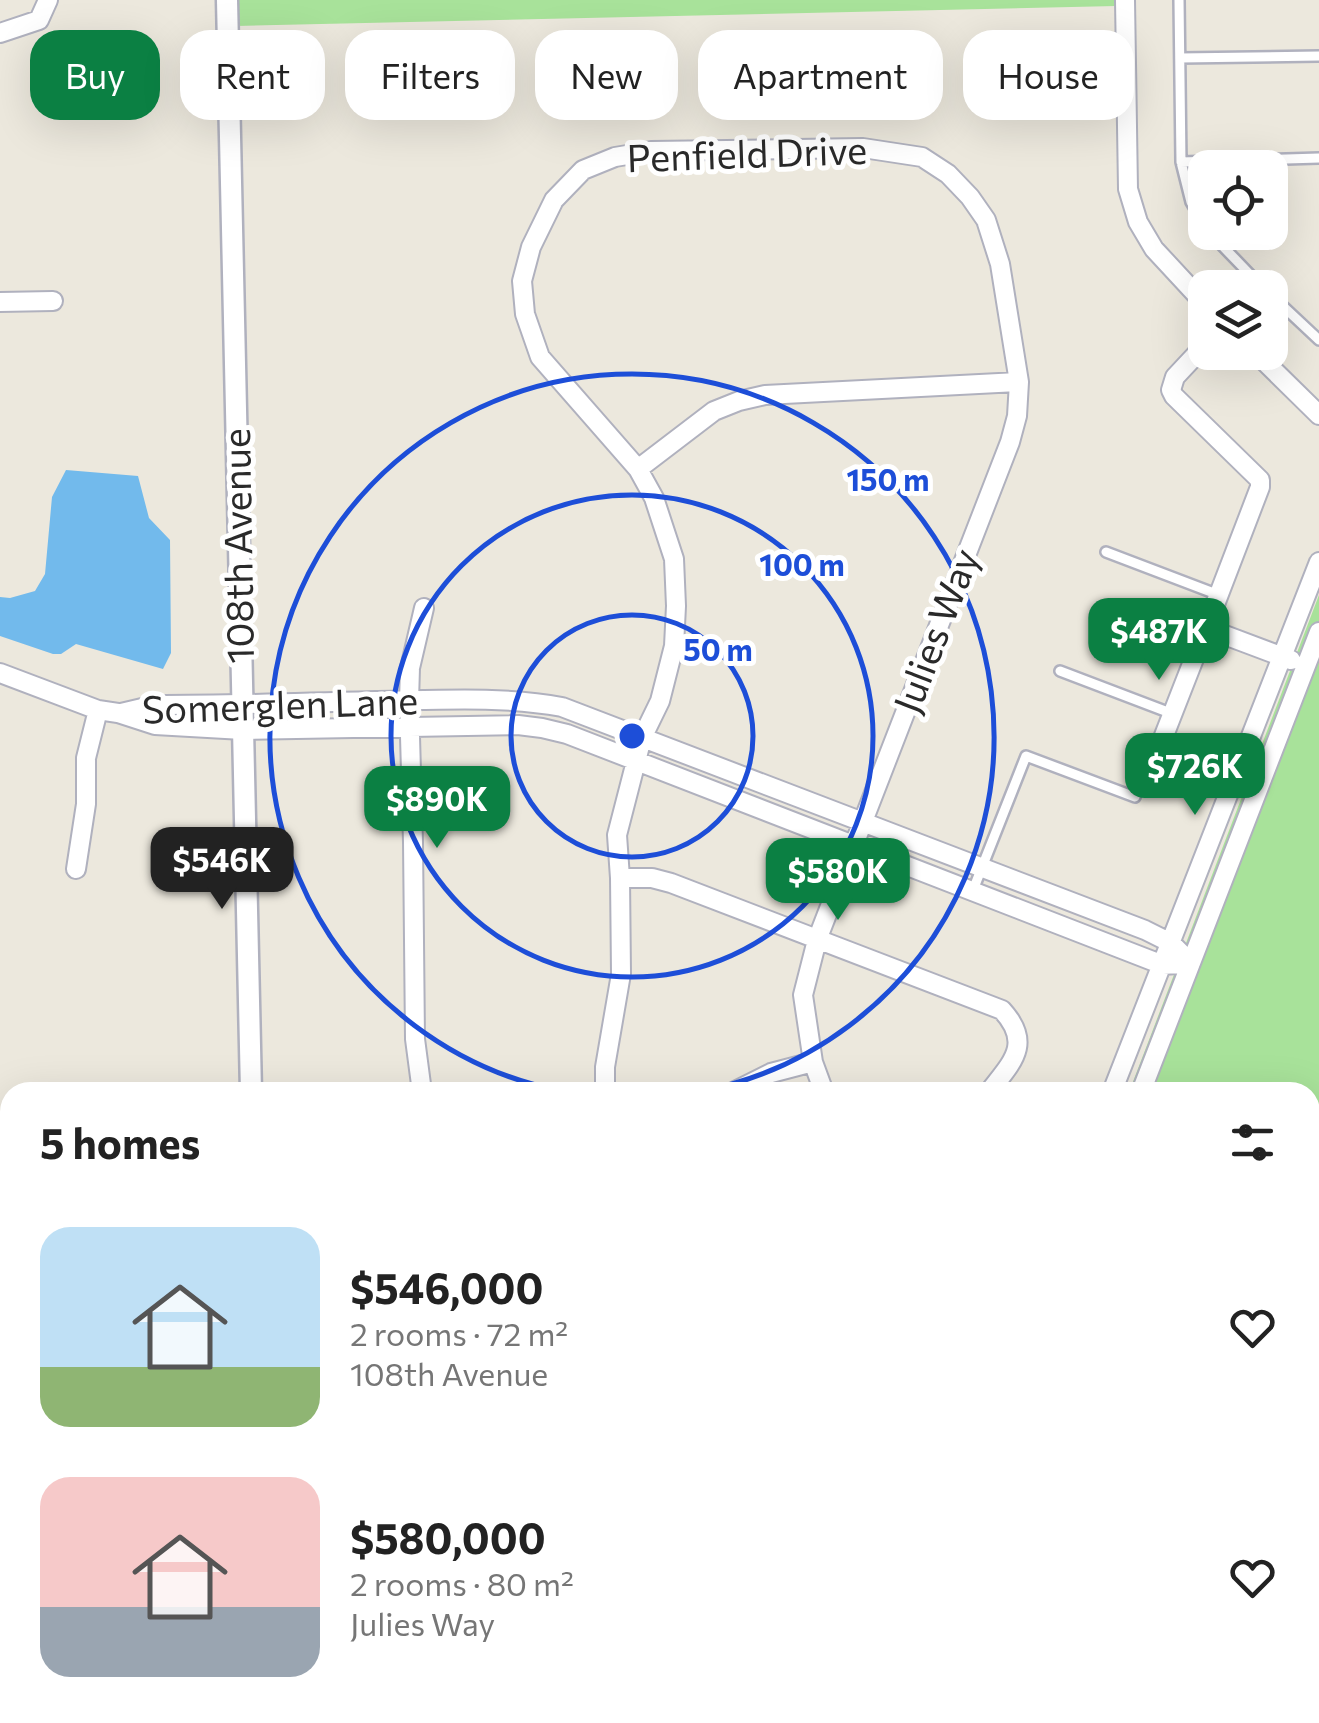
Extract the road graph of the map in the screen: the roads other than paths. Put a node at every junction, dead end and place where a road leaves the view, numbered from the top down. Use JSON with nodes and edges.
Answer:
{"nodes":[{"id":1,"x":48,"y":0,"type":"edge"},
{"id":2,"x":227,"y":0,"type":"edge"},
{"id":3,"x":1124,"y":0,"type":"edge"},
{"id":4,"x":1179,"y":0,"type":"edge"},
{"id":5,"x":0,"y":33,"type":"edge"},
{"id":6,"x":1319,"y":56,"type":"edge"},
{"id":7,"x":1180,"y":58,"type":"junction"},
{"id":8,"x":1319,"y":158,"type":"edge"},
{"id":9,"x":1181,"y":162,"type":"junction"},
{"id":10,"x":948,"y":174,"type":"joint"},
{"id":11,"x":1188,"y":190,"type":"edge"},
{"id":12,"x":1227,"y":250,"type":"edge"},
{"id":13,"x":1246,"y":270,"type":"edge"},
{"id":14,"x":1188,"y":286,"type":"edge"},
{"id":15,"x":53,"y":301,"type":"dead end"},
{"id":16,"x":0,"y":302,"type":"edge"},
{"id":17,"x":1288,"y":311,"type":"edge"},
{"id":18,"x":1319,"y":340,"type":"edge"},
{"id":19,"x":1188,"y":365,"type":"edge"},
{"id":20,"x":1274,"y":370,"type":"edge"},
{"id":21,"x":1019,"y":382,"type":"junction"},
{"id":22,"x":1319,"y":414,"type":"edge"},
{"id":23,"x":638,"y":468,"type":"junction"},
{"id":24,"x":1106,"y":552,"type":"dead end"},
{"id":25,"x":1319,"y":562,"type":"edge"},
{"id":26,"x":1219,"y":595,"type":"junction"},
{"id":27,"x":424,"y":608,"type":"dead end"},
{"id":28,"x":1206,"y":628,"type":"junction"},
{"id":29,"x":1319,"y":632,"type":"edge"},
{"id":30,"x":1283,"y":657,"type":"junction"},
{"id":31,"x":1306,"y":666,"type":"junction"},
{"id":32,"x":1060,"y":671,"type":"dead end"},
{"id":33,"x":0,"y":673,"type":"edge"},
{"id":34,"x":408,"y":700,"type":"junction"},
{"id":35,"x":243,"y":704,"type":"junction"},
{"id":36,"x":98,"y":710,"type":"junction"},
{"id":37,"x":118,"y":713,"type":"junction"},
{"id":38,"x":1172,"y":714,"type":"junction"},
{"id":39,"x":410,"y":727,"type":"junction"},
{"id":40,"x":243,"y":730,"type":"junction"},
{"id":41,"x":642,"y":738,"type":"junction"},
{"id":42,"x":1156,"y":756,"type":"dead end"},
{"id":43,"x":636,"y":760,"type":"junction"},
{"id":44,"x":1135,"y":797,"type":"dead end"},
{"id":45,"x":862,"y":821,"type":"junction"},
{"id":46,"x":854,"y":844,"type":"junction"},
{"id":47,"x":982,"y":868,"type":"junction"},
{"id":48,"x":76,"y":869,"type":"dead end"},
{"id":49,"x":620,"y":878,"type":"junction"},
{"id":50,"x":973,"y":890,"type":"junction"},
{"id":51,"x":817,"y":940,"type":"junction"},
{"id":52,"x":1171,"y":944,"type":"junction"},
{"id":53,"x":1191,"y":963,"type":"junction"},
{"id":54,"x":1163,"y":964,"type":"junction"},
{"id":55,"x":813,"y":1062,"type":"junction"},
{"id":56,"x":252,"y":1082,"type":"edge"},
{"id":57,"x":421,"y":1082,"type":"edge"},
{"id":58,"x":606,"y":1082,"type":"edge"},
{"id":59,"x":754,"y":1082,"type":"edge"},
{"id":60,"x":820,"y":1082,"type":"edge"},
{"id":61,"x":997,"y":1082,"type":"edge"},
{"id":62,"x":1116,"y":1082,"type":"edge"},
{"id":63,"x":1144,"y":1082,"type":"edge"}],
"edges":[{"from":1,"to":5,"type":"street"},
{"from":2,"to":35,"type":"street","name":"108th Avenue"},
{"from":3,"to":14,"type":"street"},
{"from":4,"to":7,"type":"lane"},
{"from":6,"to":7,"type":"lane"},
{"from":7,"to":9,"type":"lane"},
{"from":8,"to":9,"type":"lane"},
{"from":9,"to":11,"type":"lane"},
{"from":10,"to":21,"type":"street","name":"Julies Way"},
{"from":10,"to":23,"type":"street","name":"Penfield Drive"},
{"from":12,"to":13,"type":"lane"},
{"from":15,"to":16,"type":"street"},
{"from":17,"to":18,"type":"lane"},
{"from":19,"to":26,"type":"street"},
{"from":20,"to":22,"type":"street"},
{"from":21,"to":23,"type":"street"},
{"from":21,"to":45,"type":"street","name":"Julies Way"},
{"from":23,"to":41,"type":"street"},
{"from":24,"to":26,"type":"lane"},
{"from":25,"to":30,"type":"street"},
{"from":26,"to":28,"type":"street"},
{"from":27,"to":34,"type":"street"},
{"from":28,"to":30,"type":"street"},
{"from":28,"to":38,"type":"street"},
{"from":29,"to":31,"type":"street"},
{"from":30,"to":31,"type":"street"},
{"from":30,"to":52,"type":"street"},
{"from":31,"to":53,"type":"street"},
{"from":32,"to":38,"type":"lane"},
{"from":33,"to":36,"type":"street","name":"Somerglen Lane"},
{"from":34,"to":35,"type":"street","name":"Somerglen Lane"},
{"from":34,"to":39,"type":"street"},
{"from":34,"to":41,"type":"street","name":"Somerglen Lane"},
{"from":35,"to":37,"type":"street","name":"Somerglen Lane"},
{"from":35,"to":40,"type":"street","name":"108th Avenue"},
{"from":36,"to":37,"type":"street","name":"Somerglen Lane"},
{"from":36,"to":48,"type":"street"},
{"from":37,"to":40,"type":"street","name":"Somerglen Lane"},
{"from":38,"to":42,"type":"street"},
{"from":39,"to":40,"type":"street","name":"Somerglen Lane"},
{"from":39,"to":43,"type":"street","name":"Somerglen Lane"},
{"from":39,"to":57,"type":"street"},
{"from":40,"to":56,"type":"street","name":"108th Avenue"},
{"from":41,"to":43,"type":"street"},
{"from":41,"to":45,"type":"street","name":"Somerglen Lane"},
{"from":43,"to":46,"type":"street","name":"Somerglen Lane"},
{"from":43,"to":49,"type":"street"},
{"from":44,"to":47,"type":"lane"},
{"from":45,"to":46,"type":"street","name":"Julies Way"},
{"from":45,"to":47,"type":"street","name":"Somerglen Lane"},
{"from":46,"to":50,"type":"street","name":"Somerglen Lane"},
{"from":46,"to":51,"type":"street","name":"Julies Way"},
{"from":47,"to":50,"type":"lane"},
{"from":47,"to":52,"type":"street","name":"Somerglen Lane"},
{"from":49,"to":51,"type":"street"},
{"from":49,"to":58,"type":"street"},
{"from":50,"to":54,"type":"street","name":"Somerglen Lane"},
{"from":51,"to":55,"type":"street","name":"Julies Way"},
{"from":51,"to":61,"type":"street"},
{"from":52,"to":53,"type":"street","name":"Somerglen Lane"},
{"from":52,"to":54,"type":"street"},
{"from":53,"to":54,"type":"street","name":"Somerglen Lane"},
{"from":53,"to":63,"type":"street"},
{"from":54,"to":62,"type":"street"},
{"from":55,"to":59,"type":"street"},
{"from":55,"to":60,"type":"street","name":"Julies Way"}]}
